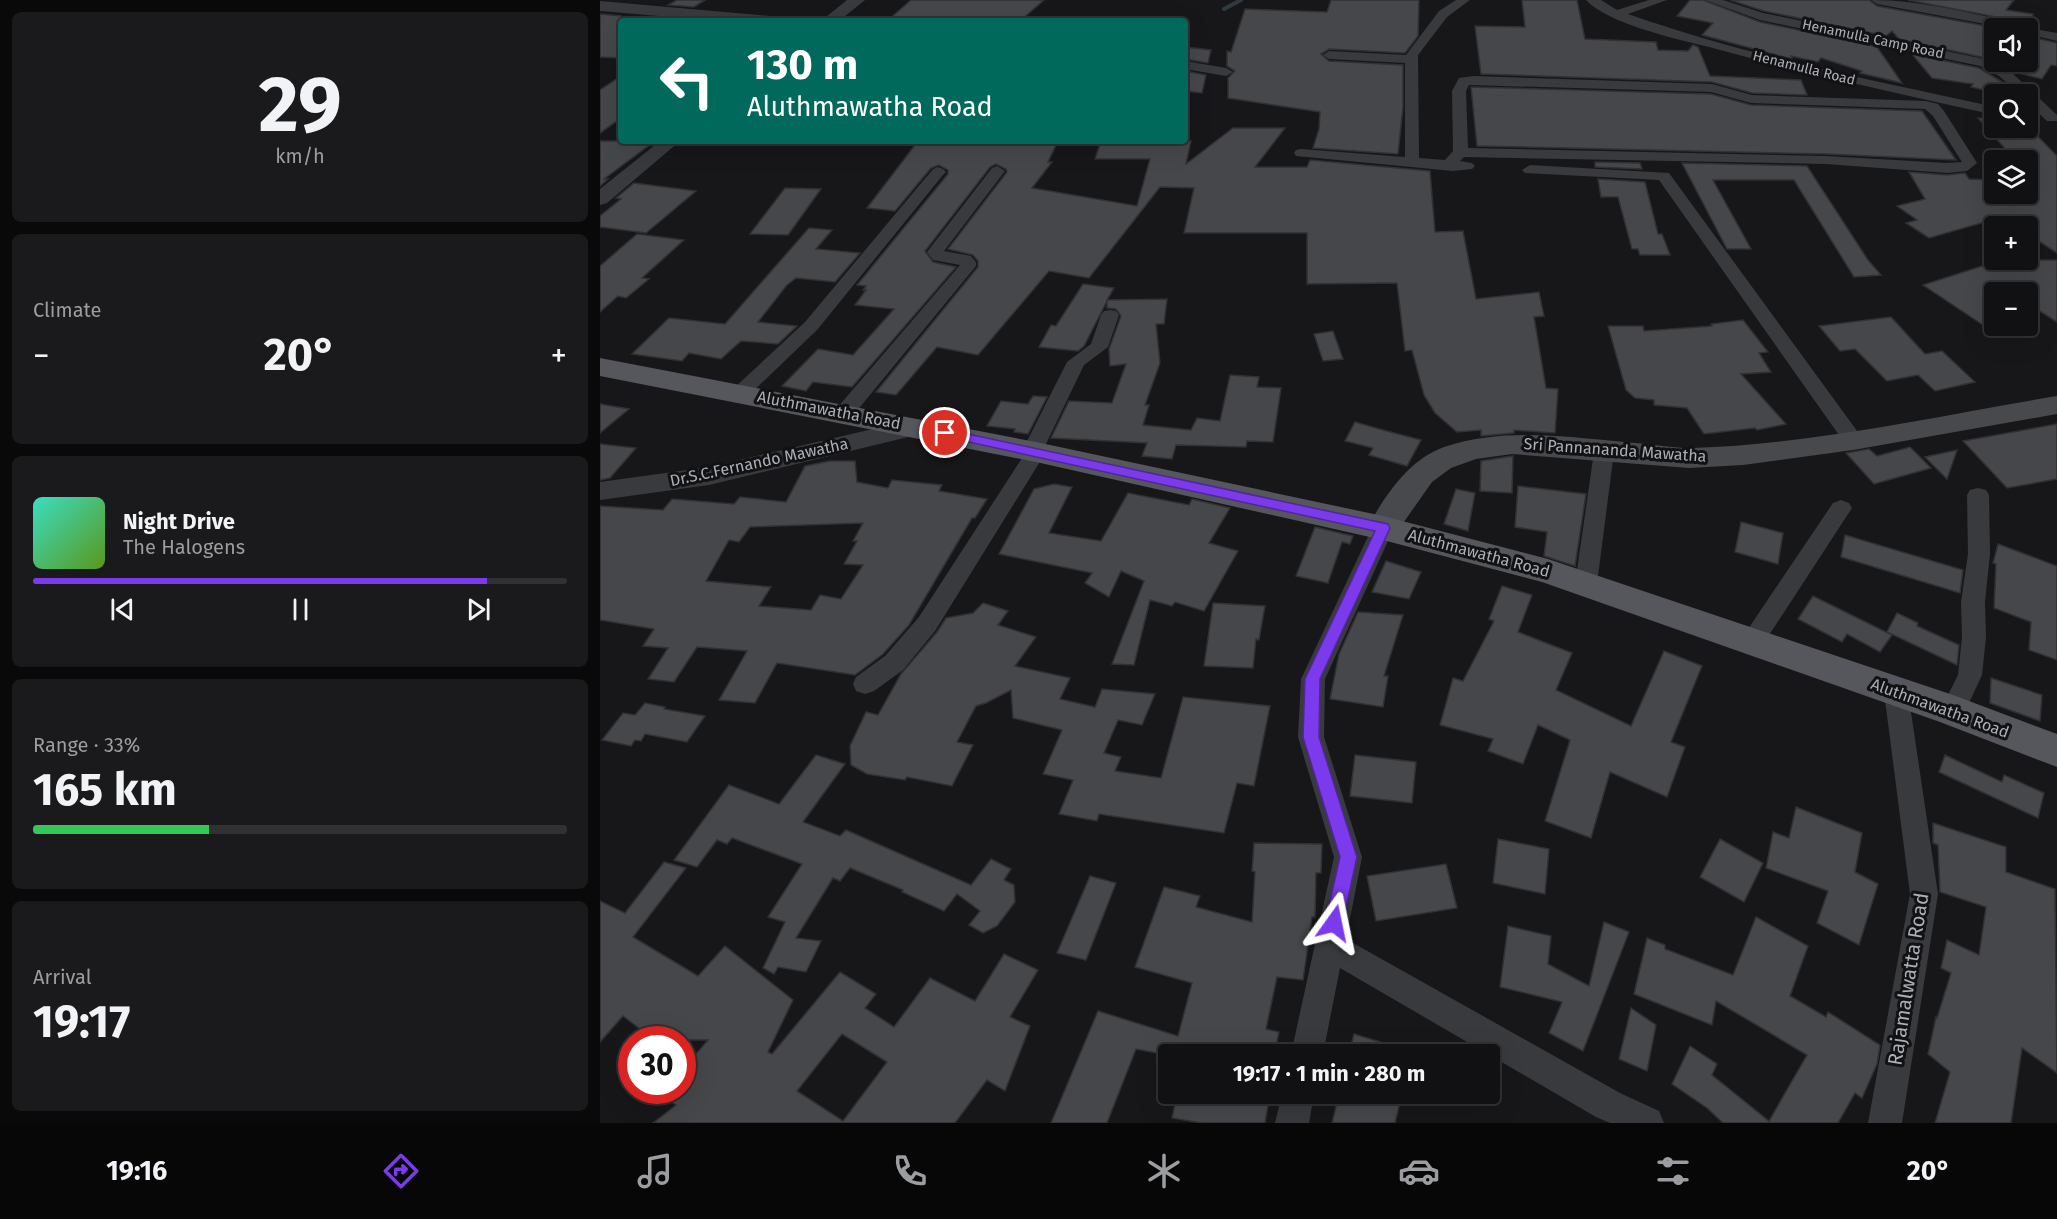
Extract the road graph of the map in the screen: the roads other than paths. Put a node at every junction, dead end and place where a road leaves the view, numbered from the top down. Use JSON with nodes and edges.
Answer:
{"nodes":[{"id":1,"x":857,"y":0,"type":"edge"},
{"id":2,"x":1464,"y":0,"type":"edge"},
{"id":3,"x":1592,"y":0,"type":"edge"},
{"id":4,"x":1661,"y":0,"type":"edge"},
{"id":5,"x":1711,"y":0,"type":"edge"},
{"id":6,"x":1877,"y":0,"type":"edge"},
{"id":7,"x":611,"y":4,"type":"edge"},
{"id":8,"x":1616,"y":14,"type":"junction"},
{"id":9,"x":742,"y":18,"type":"edge"},
{"id":10,"x":834,"y":18,"type":"edge"},
{"id":11,"x":1984,"y":22,"type":"edge"},
{"id":12,"x":2038,"y":34,"type":"edge"},
{"id":13,"x":2057,"y":37,"type":"edge"},
{"id":14,"x":1329,"y":55,"type":"dead end"},
{"id":15,"x":1412,"y":59,"type":"junction"},
{"id":16,"x":1188,"y":66,"type":"edge"},
{"id":17,"x":1226,"y":72,"type":"dead end"},
{"id":18,"x":2004,"y":73,"type":"joint"},
{"id":19,"x":2016,"y":84,"type":"edge"},
{"id":20,"x":2038,"y":105,"type":"edge"},
{"id":21,"x":1984,"y":109,"type":"edge"},
{"id":22,"x":1984,"y":112,"type":"edge"},
{"id":23,"x":1939,"y":114,"type":"junction"},
{"id":24,"x":2038,"y":117,"type":"edge"},
{"id":25,"x":2054,"y":119,"type":"edge"},
{"id":26,"x":667,"y":144,"type":"edge"},
{"id":27,"x":1301,"y":153,"type":"dead end"},
{"id":28,"x":1456,"y":159,"type":"junction"},
{"id":29,"x":1412,"y":164,"type":"junction"},
{"id":30,"x":997,"y":171,"type":"dead end"},
{"id":31,"x":938,"y":172,"type":"dead end"},
{"id":32,"x":600,"y":199,"type":"edge"},
{"id":33,"x":1110,"y":315,"type":"dead end"},
{"id":34,"x":600,"y":367,"type":"edge"},
{"id":35,"x":740,"y":393,"type":"junction"},
{"id":36,"x":2057,"y":405,"type":"edge"},
{"id":37,"x":844,"y":413,"type":"junction"},
{"id":38,"x":916,"y":427,"type":"junction"},
{"id":39,"x":1853,"y":440,"type":"junction"},
{"id":40,"x":1034,"y":452,"type":"junction"},
{"id":41,"x":1604,"y":452,"type":"junction"},
{"id":42,"x":600,"y":491,"type":"edge"},
{"id":43,"x":1978,"y":495,"type":"dead end"},
{"id":44,"x":1841,"y":508,"type":"dead end"},
{"id":45,"x":1383,"y":528,"type":"junction"},
{"id":46,"x":1586,"y":584,"type":"junction"},
{"id":47,"x":1752,"y":642,"type":"junction"},
{"id":48,"x":865,"y":684,"type":"dead end"},
{"id":49,"x":1896,"y":692,"type":"junction"},
{"id":50,"x":1953,"y":711,"type":"junction"},
{"id":51,"x":2057,"y":751,"type":"edge"},
{"id":52,"x":1330,"y":946,"type":"junction"},
{"id":53,"x":1308,"y":1044,"type":"edge"},
{"id":54,"x":1296,"y":1104,"type":"edge"},
{"id":55,"x":1292,"y":1123,"type":"edge"},
{"id":56,"x":1647,"y":1123,"type":"edge"},
{"id":57,"x":1885,"y":1123,"type":"edge"}],
"edges":[{"from":1,"to":10,"type":"street"},
{"from":2,"to":15,"type":"street"},
{"from":3,"to":8,"type":"street","name":"Henamulla Road"},
{"from":4,"to":8,"type":"street"},
{"from":5,"to":18,"type":"street","name":"Henamulla Camp Road"},
{"from":6,"to":11,"type":"street"},
{"from":7,"to":9,"type":"street"},
{"from":8,"to":21,"type":"street","name":"Henamulla Road"},
{"from":12,"to":13,"type":"street"},
{"from":14,"to":15,"type":"street"},
{"from":15,"to":29,"type":"street"},
{"from":16,"to":17,"type":"street"},
{"from":18,"to":19,"type":"street","name":"Henamulla Camp Road"},
{"from":20,"to":25,"type":"street","name":"Henamulla Camp Road"},
{"from":22,"to":23,"type":"street"},
{"from":23,"to":28,"type":"street"},
{"from":23,"to":28,"type":"street"},
{"from":24,"to":25,"type":"street"},
{"from":26,"to":32,"type":"street"},
{"from":27,"to":29,"type":"street"},
{"from":28,"to":29,"type":"street"},
{"from":28,"to":39,"type":"street"},
{"from":30,"to":37,"type":"street"},
{"from":31,"to":35,"type":"street"},
{"from":33,"to":40,"type":"street"},
{"from":34,"to":35,"type":"main road","name":"Aluthmawatha Road"},
{"from":35,"to":37,"type":"main road","name":"Aluthmawatha Road"},
{"from":36,"to":39,"type":"main road","name":"Sri Pannananda Mawatha"},
{"from":37,"to":38,"type":"main road","name":"Aluthmawatha Road"},
{"from":38,"to":40,"type":"main road","name":"Aluthmawatha Road"},
{"from":38,"to":42,"type":"street","name":"Dr.S.C.Fernando Mawatha"},
{"from":39,"to":41,"type":"main road","name":"Sri Pannananda Mawatha"},
{"from":40,"to":45,"type":"main road","name":"Aluthmawatha Road"},
{"from":40,"to":48,"type":"street"},
{"from":41,"to":45,"type":"main road","name":"Sri Pannananda Mawatha"},
{"from":41,"to":46,"type":"street"},
{"from":43,"to":50,"type":"street"},
{"from":44,"to":47,"type":"street"},
{"from":45,"to":46,"type":"main road","name":"Aluthmawatha Road"},
{"from":45,"to":52,"type":"street"},
{"from":46,"to":47,"type":"main road","name":"Aluthmawatha Road"},
{"from":47,"to":49,"type":"main road","name":"Aluthmawatha Road"},
{"from":49,"to":50,"type":"main road","name":"Aluthmawatha Road"},
{"from":49,"to":57,"type":"street","name":"Rajamalwatta Road"},
{"from":50,"to":51,"type":"main road","name":"Aluthmawatha Road"},
{"from":52,"to":53,"type":"street"},
{"from":52,"to":56,"type":"street"},
{"from":54,"to":55,"type":"street"}]}
